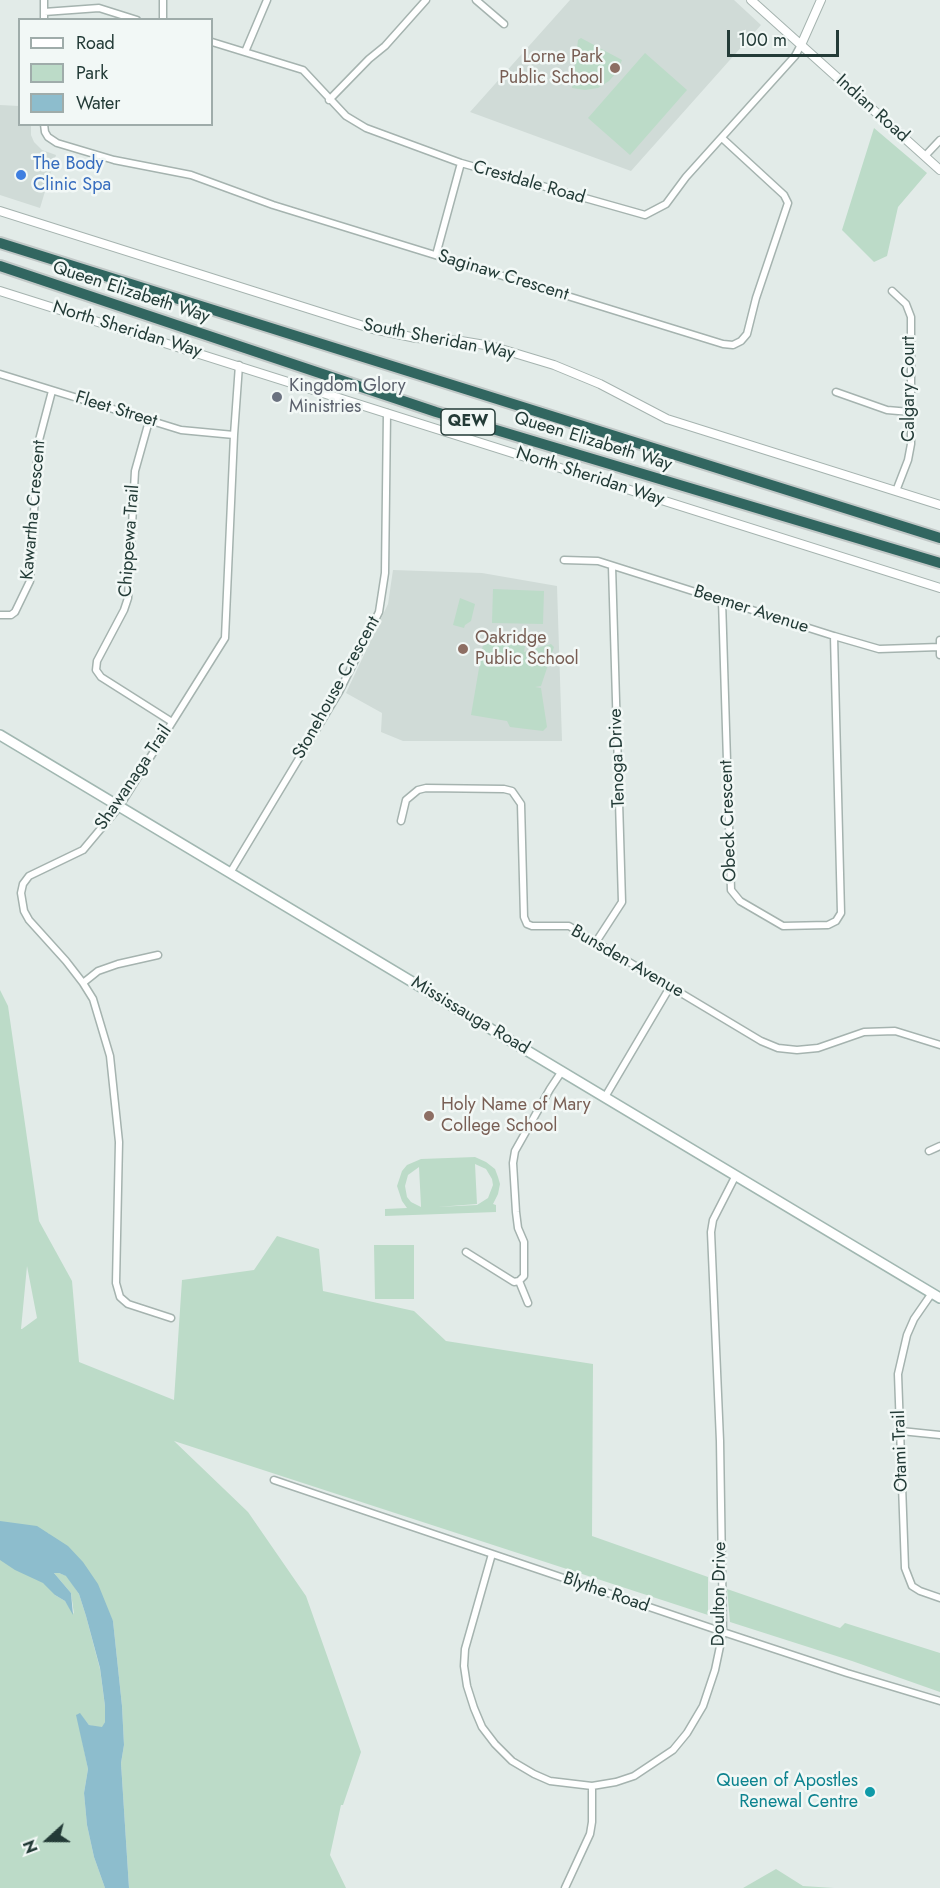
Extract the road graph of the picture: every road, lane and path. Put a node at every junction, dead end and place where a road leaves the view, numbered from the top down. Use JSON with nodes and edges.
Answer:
{"nodes":[{"id":1,"x":44,"y":0,"type":"edge"},
{"id":2,"x":163,"y":0,"type":"edge"},
{"id":3,"x":267,"y":0,"type":"edge"},
{"id":4,"x":426,"y":0,"type":"edge"},
{"id":5,"x":476,"y":0,"type":"edge"},
{"id":6,"x":751,"y":0,"type":"edge"},
{"id":7,"x":820,"y":0,"type":"edge"},
{"id":8,"x":44,"y":12,"type":"junction"},
{"id":9,"x":44,"y":18,"type":"edge"},
{"id":10,"x":131,"y":18,"type":"edge"},
{"id":11,"x":163,"y":18,"type":"edge"},
{"id":12,"x":504,"y":24,"type":"dead end"},
{"id":13,"x":213,"y":42,"type":"edge"},
{"id":14,"x":801,"y":45,"type":"junction"},
{"id":15,"x":245,"y":52,"type":"junction"},
{"id":16,"x":329,"y":100,"type":"junction"},
{"id":17,"x":44,"y":126,"type":"edge"},
{"id":18,"x":722,"y":138,"type":"junction"},
{"id":19,"x":940,"y":140,"type":"edge"},
{"id":20,"x":925,"y":156,"type":"junction"},
{"id":21,"x":461,"y":163,"type":"junction"},
{"id":22,"x":940,"y":170,"type":"edge"},
{"id":23,"x":0,"y":211,"type":"edge"},
{"id":24,"x":0,"y":243,"type":"edge"},
{"id":25,"x":436,"y":255,"type":"junction"},
{"id":26,"x":0,"y":266,"type":"edge"},
{"id":27,"x":0,"y":291,"type":"edge"},
{"id":28,"x":892,"y":291,"type":"dead end"},
{"id":29,"x":240,"y":365,"type":"junction"},
{"id":30,"x":0,"y":374,"type":"edge"},
{"id":31,"x":52,"y":391,"type":"junction"},
{"id":32,"x":836,"y":392,"type":"dead end"},
{"id":33,"x":910,"y":412,"type":"junction"},
{"id":34,"x":387,"y":413,"type":"junction"},
{"id":35,"x":149,"y":421,"type":"junction"},
{"id":36,"x":234,"y":435,"type":"junction"},
{"id":37,"x":896,"y":491,"type":"junction"},
{"id":38,"x":940,"y":505,"type":"edge"},
{"id":39,"x":940,"y":538,"type":"edge"},
{"id":40,"x":564,"y":560,"type":"dead end"},
{"id":41,"x":940,"y":563,"type":"edge"},
{"id":42,"x":612,"y":566,"type":"junction"},
{"id":43,"x":940,"y":588,"type":"edge"},
{"id":44,"x":722,"y":600,"type":"junction"},
{"id":45,"x":0,"y":615,"type":"edge"},
{"id":46,"x":834,"y":636,"type":"junction"},
{"id":47,"x":940,"y":640,"type":"edge"},
{"id":48,"x":940,"y":647,"type":"edge"},
{"id":49,"x":940,"y":655,"type":"edge"},
{"id":50,"x":172,"y":722,"type":"junction"},
{"id":51,"x":0,"y":735,"type":"edge"},
{"id":52,"x":118,"y":807,"type":"junction"},
{"id":53,"x":401,"y":821,"type":"dead end"},
{"id":54,"x":230,"y":873,"type":"junction"},
{"id":55,"x":596,"y":942,"type":"junction"},
{"id":56,"x":158,"y":955,"type":"dead end"},
{"id":57,"x":84,"y":983,"type":"junction"},
{"id":58,"x":670,"y":987,"type":"junction"},
{"id":59,"x":940,"y":1045,"type":"edge"},
{"id":60,"x":562,"y":1071,"type":"junction"},
{"id":61,"x":605,"y":1097,"type":"junction"},
{"id":62,"x":940,"y":1146,"type":"edge"},
{"id":63,"x":929,"y":1151,"type":"dead end"},
{"id":64,"x":736,"y":1175,"type":"junction"},
{"id":65,"x":466,"y":1252,"type":"dead end"},
{"id":66,"x":519,"y":1281,"type":"junction"},
{"id":67,"x":936,"y":1295,"type":"edge"},
{"id":68,"x":528,"y":1303,"type":"dead end"},
{"id":69,"x":171,"y":1318,"type":"dead end"},
{"id":70,"x":901,"y":1431,"type":"junction"},
{"id":71,"x":940,"y":1435,"type":"edge"},
{"id":72,"x":274,"y":1480,"type":"dead end"},
{"id":73,"x":492,"y":1554,"type":"junction"},
{"id":74,"x":940,"y":1598,"type":"edge"},
{"id":75,"x":723,"y":1632,"type":"junction"},
{"id":76,"x":940,"y":1701,"type":"edge"},
{"id":77,"x":592,"y":1785,"type":"junction"},
{"id":78,"x":566,"y":1888,"type":"edge"}],
"edges":[{"from":1,"to":8,"type":"street"},
{"from":2,"to":11,"type":"street"},
{"from":3,"to":15,"type":"street"},
{"from":4,"to":16,"type":"street"},
{"from":5,"to":12,"type":"street"},
{"from":6,"to":14,"type":"street","name":"Indian Road"},
{"from":7,"to":14,"type":"street"},
{"from":8,"to":9,"type":"street"},
{"from":8,"to":10,"type":"street"},
{"from":13,"to":15,"type":"street","name":"Crestdale Road"},
{"from":14,"to":18,"type":"street","name":"Crestdale Road"},
{"from":14,"to":20,"type":"street","name":"Indian Road"},
{"from":15,"to":16,"type":"street","name":"Crestdale Road"},
{"from":16,"to":21,"type":"street","name":"Crestdale Road"},
{"from":17,"to":25,"type":"street","name":"Saginaw Crescent"},
{"from":18,"to":21,"type":"street","name":"Crestdale Road"},
{"from":18,"to":25,"type":"street","name":"Saginaw Crescent"},
{"from":19,"to":20,"type":"street"},
{"from":20,"to":22,"type":"street","name":"Indian Road"},
{"from":21,"to":25,"type":"street"},
{"from":23,"to":37,"type":"street","name":"South Sheridan Way"},
{"from":24,"to":39,"type":"highway","name":"Queen Elizabeth Way","number":"QEW"},
{"from":26,"to":41,"type":"highway","name":"Queen Elizabeth Way","number":"QEW"},
{"from":27,"to":29,"type":"street","name":"North Sheridan Way"},
{"from":28,"to":33,"type":"street","name":"Calgary Court"},
{"from":29,"to":34,"type":"street","name":"North Sheridan Way"},
{"from":29,"to":36,"type":"street","name":"Shawanaga Trail"},
{"from":30,"to":31,"type":"street","name":"Fleet Street"},
{"from":31,"to":35,"type":"street","name":"Fleet Street"},
{"from":31,"to":45,"type":"street","name":"Kawartha Crescent"},
{"from":32,"to":33,"type":"street"},
{"from":33,"to":37,"type":"street","name":"Calgary Court"},
{"from":34,"to":43,"type":"street","name":"North Sheridan Way"},
{"from":34,"to":54,"type":"street","name":"Stonehouse Crescent"},
{"from":35,"to":36,"type":"street","name":"Fleet Street"},
{"from":35,"to":50,"type":"street","name":"Chippewa Trail"},
{"from":36,"to":50,"type":"street","name":"Shawanaga Trail"},
{"from":37,"to":38,"type":"street","name":"South Sheridan Way"},
{"from":40,"to":42,"type":"street","name":"Beemer Avenue"},
{"from":42,"to":44,"type":"street","name":"Beemer Avenue"},
{"from":42,"to":55,"type":"street","name":"Tenoga Drive"},
{"from":44,"to":46,"type":"street","name":"Beemer Avenue"},
{"from":44,"to":46,"type":"street","name":"Obeck Crescent"},
{"from":46,"to":48,"type":"street","name":"Beemer Avenue"},
{"from":47,"to":48,"type":"street"},
{"from":48,"to":49,"type":"street"},
{"from":50,"to":52,"type":"street","name":"Shawanaga Trail"},
{"from":51,"to":52,"type":"main road","name":"Mississauga Road"},
{"from":52,"to":54,"type":"main road","name":"Mississauga Road"},
{"from":52,"to":57,"type":"street","name":"Shawanaga Trail"},
{"from":53,"to":55,"type":"street","name":"Bunsden Avenue"},
{"from":54,"to":60,"type":"main road","name":"Mississauga Road"},
{"from":55,"to":58,"type":"street","name":"Bunsden Avenue"},
{"from":56,"to":57,"type":"street"},
{"from":57,"to":69,"type":"street","name":"Shawanaga Trail"},
{"from":58,"to":59,"type":"street","name":"Bunsden Avenue"},
{"from":58,"to":61,"type":"street"},
{"from":60,"to":61,"type":"main road","name":"Mississauga Road"},
{"from":60,"to":66,"type":"street"},
{"from":61,"to":64,"type":"main road","name":"Mississauga Road"},
{"from":62,"to":63,"type":"street"},
{"from":64,"to":67,"type":"main road","name":"Mississauga Road"},
{"from":64,"to":75,"type":"street","name":"Doulton Drive"},
{"from":65,"to":66,"type":"street"},
{"from":66,"to":68,"type":"street"},
{"from":67,"to":70,"type":"street","name":"Otami Trail"},
{"from":70,"to":71,"type":"street"},
{"from":70,"to":74,"type":"street","name":"Otami Trail"},
{"from":72,"to":73,"type":"street","name":"Blythe Road"},
{"from":73,"to":75,"type":"street","name":"Blythe Road"},
{"from":73,"to":77,"type":"street","name":"Doulton Drive"},
{"from":75,"to":76,"type":"street","name":"Blythe Road"},
{"from":75,"to":77,"type":"street","name":"Doulton Drive"},
{"from":77,"to":78,"type":"street"}]}
